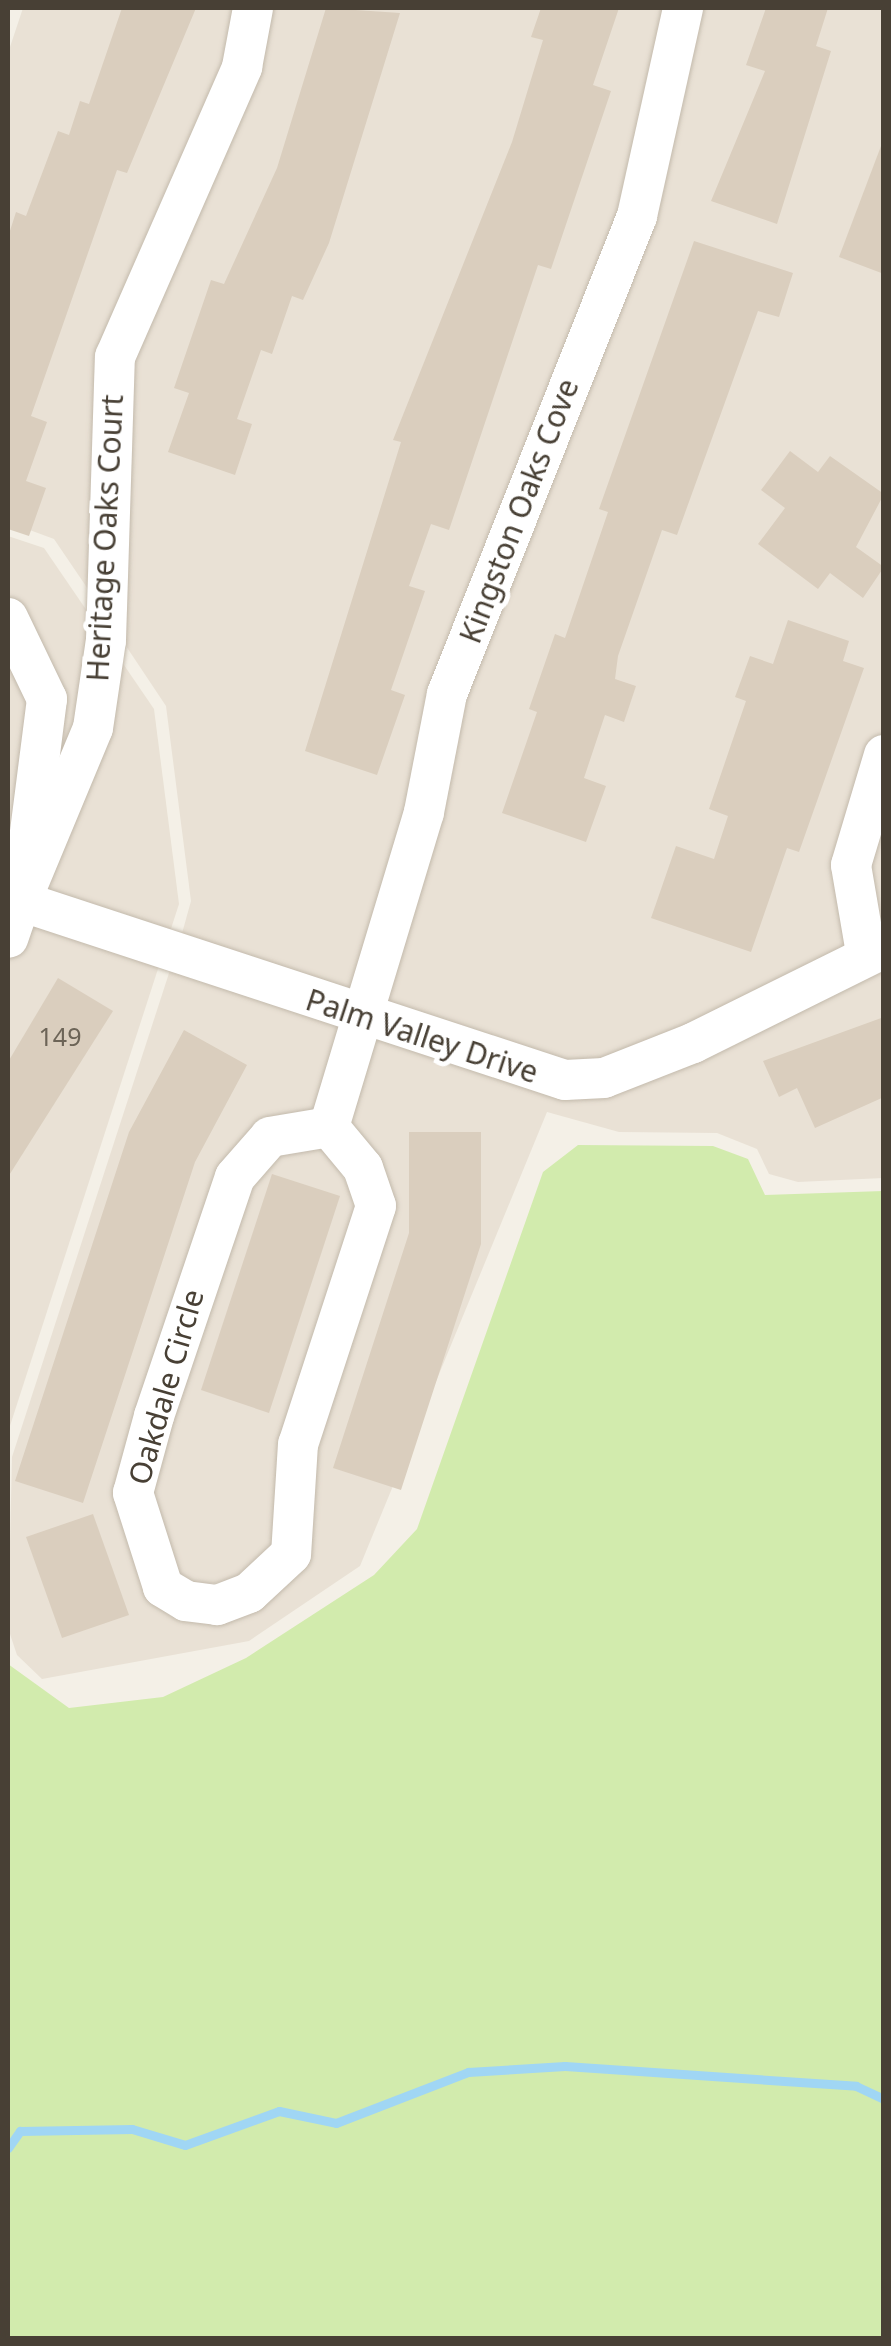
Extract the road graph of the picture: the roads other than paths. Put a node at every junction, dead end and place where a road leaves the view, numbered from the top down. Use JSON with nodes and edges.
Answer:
{"nodes":[{"id":1,"x":253,"y":8,"type":"edge"},
{"id":2,"x":683,"y":8,"type":"edge"},
{"id":3,"x":8,"y":618,"type":"edge"},
{"id":4,"x":884,"y":755,"type":"edge"},
{"id":5,"x":12,"y":912,"type":"edge"},
{"id":6,"x":874,"y":951,"type":"edge"},
{"id":7,"x":360,"y":1017,"type":"junction"},
{"id":8,"x":329,"y":1126,"type":"junction"}],
"edges":[{"from":1,"to":5,"type":"street","name":"Heritage Oaks Court"},
{"from":2,"to":7,"type":"street","name":"Kingston Oaks Cove"},
{"from":3,"to":5,"type":"street"},
{"from":4,"to":6,"type":"street"},
{"from":5,"to":7,"type":"street","name":"Palm Valley Drive"},
{"from":6,"to":7,"type":"street","name":"Palm Valley Drive"},
{"from":7,"to":8,"type":"street"},
{"from":8,"to":8,"type":"street","name":"Oakdale Circle"}]}
